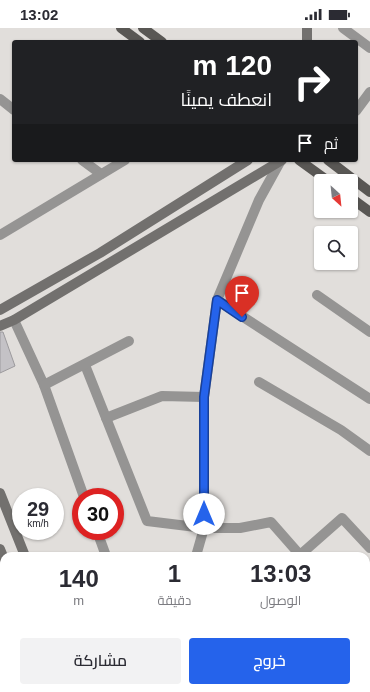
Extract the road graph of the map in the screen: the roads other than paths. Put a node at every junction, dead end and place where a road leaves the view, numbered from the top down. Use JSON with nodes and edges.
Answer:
{"nodes":[{"id":1,"x":121,"y":28,"type":"edge"},
{"id":2,"x":143,"y":28,"type":"edge"},
{"id":3,"x":307,"y":28,"type":"edge"},
{"id":4,"x":343,"y":28,"type":"edge"},
{"id":5,"x":137,"y":40,"type":"edge"},
{"id":6,"x":159,"y":40,"type":"edge"},
{"id":7,"x":307,"y":40,"type":"edge"},
{"id":8,"x":370,"y":48,"type":"edge"},
{"id":9,"x":370,"y":92,"type":"edge"},
{"id":10,"x":0,"y":99,"type":"edge"},
{"id":11,"x":12,"y":108,"type":"edge"},
{"id":12,"x":358,"y":108,"type":"edge"},
{"id":13,"x":85,"y":162,"type":"edge"},
{"id":14,"x":122,"y":162,"type":"edge"},
{"id":15,"x":245,"y":162,"type":"edge"},
{"id":16,"x":279,"y":162,"type":"edge"},
{"id":17,"x":280,"y":162,"type":"edge"},
{"id":18,"x":302,"y":162,"type":"edge"},
{"id":19,"x":331,"y":162,"type":"edge"},
{"id":20,"x":101,"y":174,"type":"junction"},
{"id":21,"x":318,"y":174,"type":"edge"},
{"id":22,"x":370,"y":192,"type":"edge"},
{"id":23,"x":358,"y":203,"type":"edge"},
{"id":24,"x":370,"y":212,"type":"edge"},
{"id":25,"x":0,"y":235,"type":"edge"},
{"id":26,"x":317,"y":295,"type":"dead end"},
{"id":27,"x":217,"y":300,"type":"junction"},
{"id":28,"x":0,"y":310,"type":"edge"},
{"id":29,"x":14,"y":320,"type":"junction"},
{"id":30,"x":0,"y":326,"type":"edge"},
{"id":31,"x":370,"y":332,"type":"edge"},
{"id":32,"x":129,"y":341,"type":"dead end"},
{"id":33,"x":85,"y":365,"type":"junction"},
{"id":34,"x":259,"y":382,"type":"dead end"},
{"id":35,"x":44,"y":385,"type":"junction"},
{"id":36,"x":204,"y":397,"type":"junction"},
{"id":37,"x":370,"y":399,"type":"edge"},
{"id":38,"x":106,"y":418,"type":"junction"},
{"id":39,"x":370,"y":451,"type":"edge"},
{"id":40,"x":81,"y":488,"type":"edge"},
{"id":41,"x":0,"y":493,"type":"edge"},
{"id":42,"x":204,"y":528,"type":"junction"},
{"id":43,"x":100,"y":540,"type":"edge"},
{"id":44,"x":370,"y":548,"type":"edge"},
{"id":45,"x":23,"y":552,"type":"edge"},
{"id":46,"x":104,"y":552,"type":"edge"},
{"id":47,"x":197,"y":552,"type":"edge"},
{"id":48,"x":297,"y":552,"type":"edge"},
{"id":49,"x":303,"y":552,"type":"edge"}],
"edges":[{"from":1,"to":5,"type":"main road"},
{"from":2,"to":6,"type":"main road"},
{"from":3,"to":7,"type":"street"},
{"from":4,"to":8,"type":"street"},
{"from":9,"to":12,"type":"street"},
{"from":10,"to":11,"type":"street"},
{"from":13,"to":20,"type":"street"},
{"from":14,"to":20,"type":"street"},
{"from":15,"to":28,"type":"street"},
{"from":16,"to":29,"type":"street"},
{"from":17,"to":27,"type":"street"},
{"from":18,"to":21,"type":"main road"},
{"from":19,"to":22,"type":"main road"},
{"from":20,"to":25,"type":"street"},
{"from":23,"to":24,"type":"main road"},
{"from":26,"to":31,"type":"street"},
{"from":27,"to":36,"type":"street"},
{"from":27,"to":37,"type":"street"},
{"from":29,"to":30,"type":"street"},
{"from":29,"to":35,"type":"street"},
{"from":32,"to":33,"type":"street"},
{"from":33,"to":35,"type":"street"},
{"from":33,"to":38,"type":"street"},
{"from":34,"to":39,"type":"street"},
{"from":35,"to":40,"type":"street"},
{"from":36,"to":38,"type":"street"},
{"from":36,"to":42,"type":"street"},
{"from":38,"to":42,"type":"street"},
{"from":41,"to":45,"type":"street"},
{"from":42,"to":47,"type":"street"},
{"from":42,"to":48,"type":"street"},
{"from":43,"to":46,"type":"street"},
{"from":44,"to":49,"type":"street"}]}
